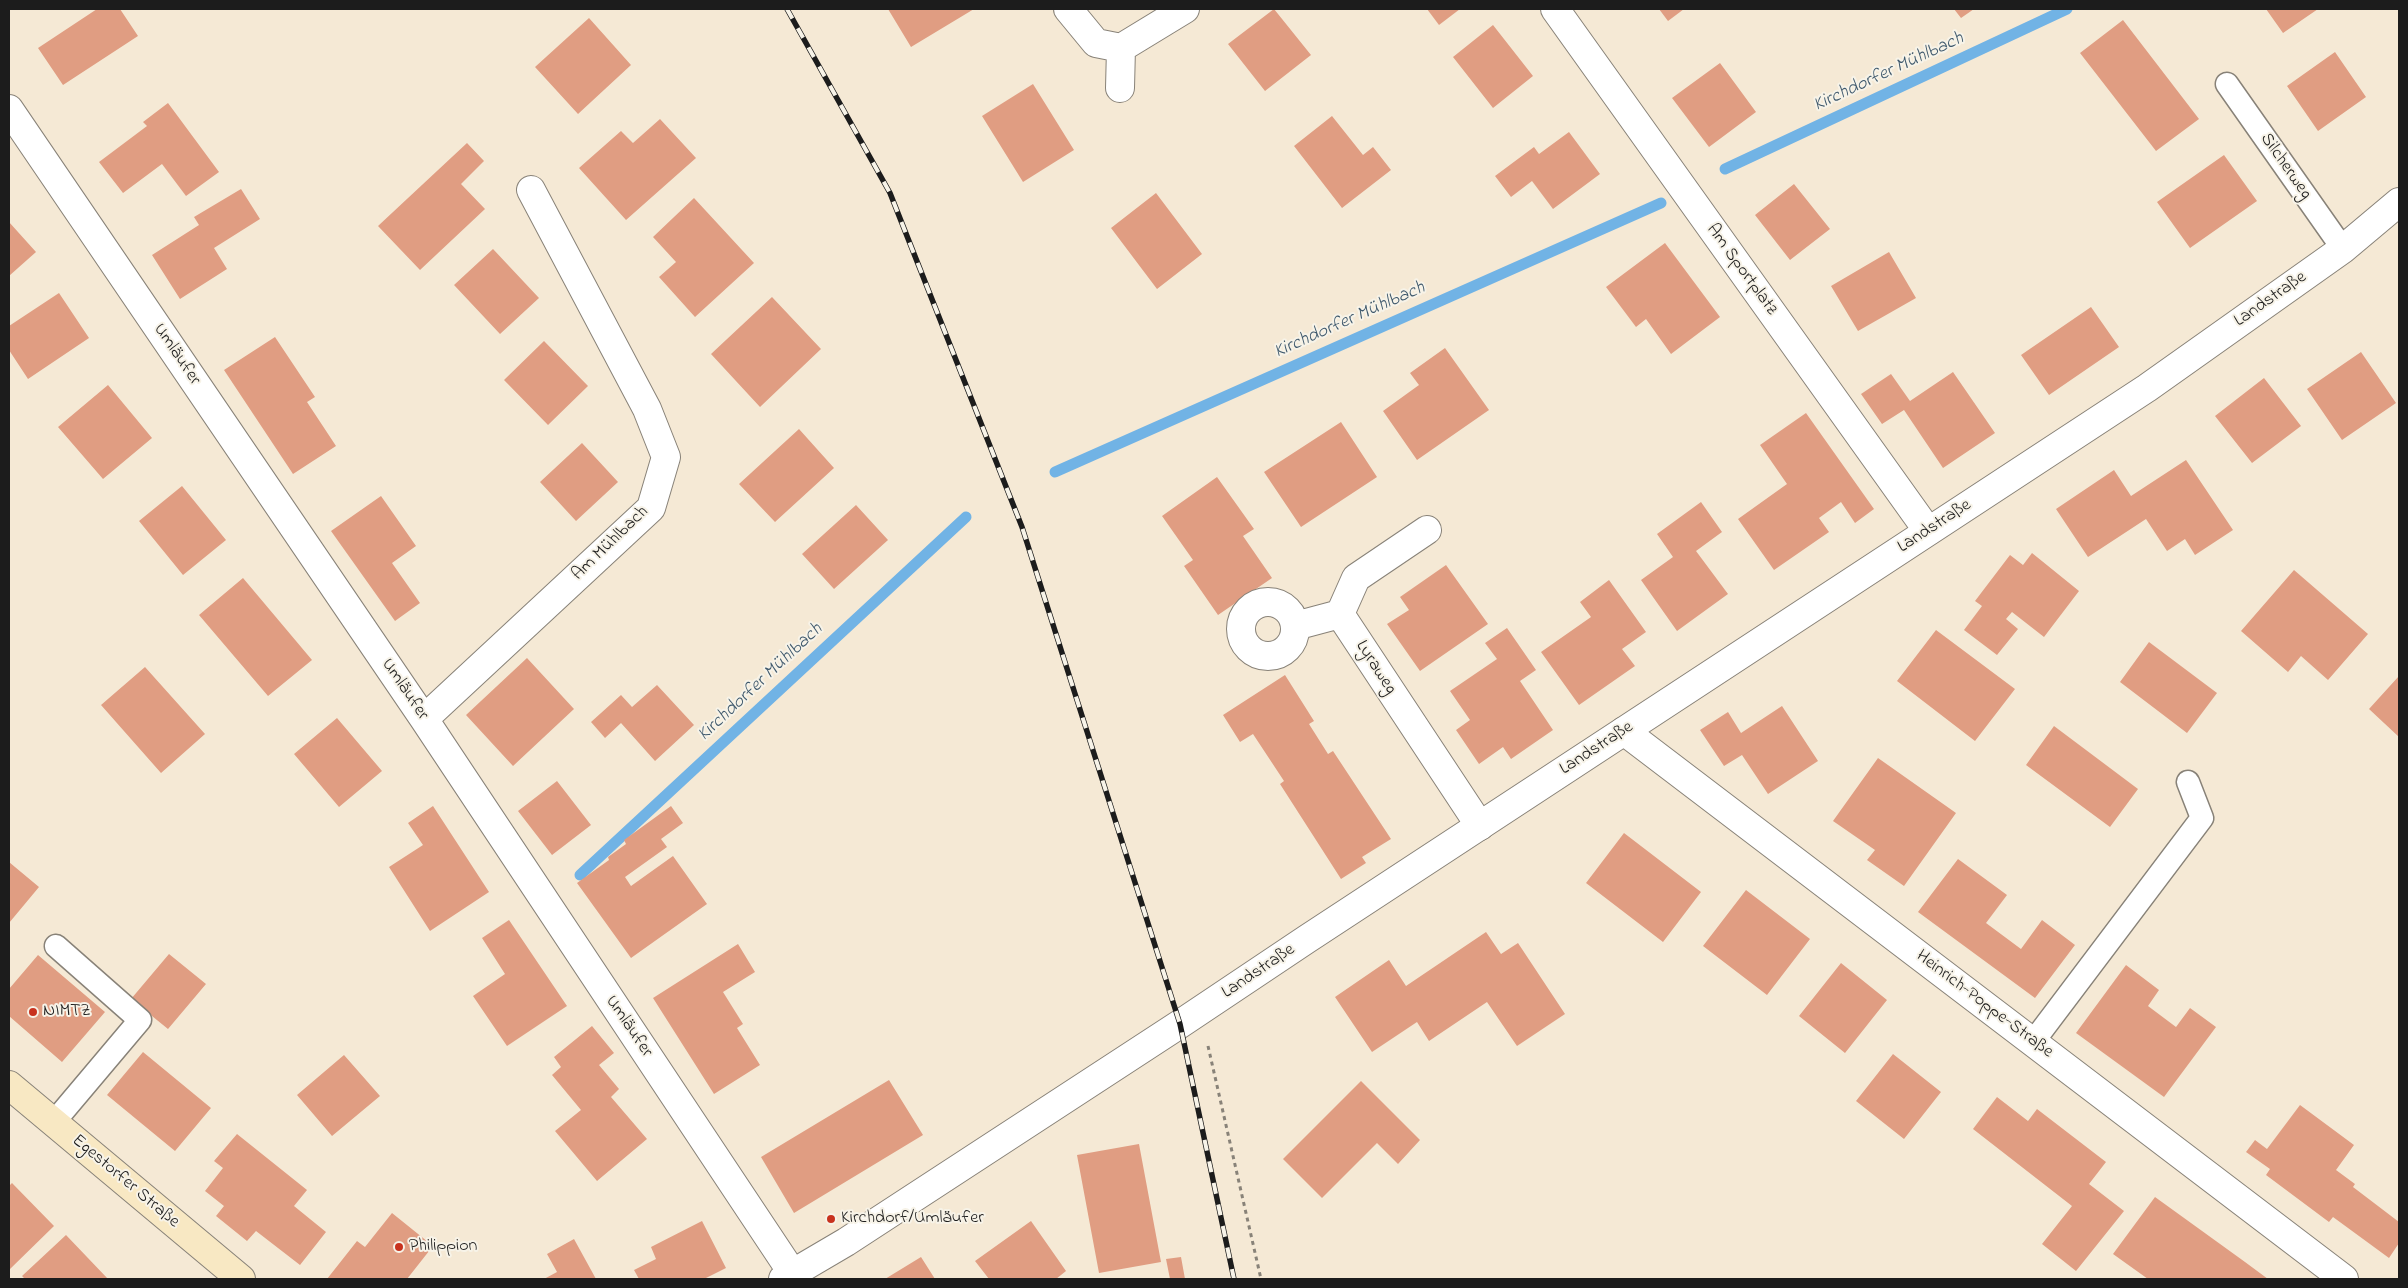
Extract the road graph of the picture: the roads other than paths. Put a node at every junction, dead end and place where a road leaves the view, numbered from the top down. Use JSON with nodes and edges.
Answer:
{"nodes":[{"id":1,"x":1068,"y":9,"type":"edge"},
{"id":2,"x":1185,"y":9,"type":"edge"},
{"id":3,"x":1555,"y":9,"type":"edge"},
{"id":4,"x":1120,"y":48,"type":"junction"},
{"id":5,"x":2227,"y":84,"type":"dead end"},
{"id":6,"x":1120,"y":88,"type":"dead end"},
{"id":7,"x":9,"y":109,"type":"edge"},
{"id":8,"x":531,"y":190,"type":"dead end"},
{"id":9,"x":2399,"y":202,"type":"edge"},
{"id":10,"x":2343,"y":249,"type":"junction"},
{"id":11,"x":1427,"y":530,"type":"dead end"},
{"id":12,"x":1928,"y":532,"type":"junction"},
{"id":13,"x":1340,"y":614,"type":"junction"},
{"id":14,"x":1295,"y":626,"type":"dead end"},
{"id":15,"x":424,"y":719,"type":"junction"},
{"id":16,"x":1624,"y":730,"type":"junction"},
{"id":17,"x":2188,"y":782,"type":"dead end"},
{"id":18,"x":1480,"y":826,"type":"junction"},
{"id":19,"x":56,"y":946,"type":"dead end"},
{"id":20,"x":2033,"y":1042,"type":"junction"},
{"id":21,"x":9,"y":1085,"type":"edge"},
{"id":22,"x":54,"y":1122,"type":"junction"},
{"id":23,"x":788,"y":1277,"type":"edge"},
{"id":24,"x":241,"y":1279,"type":"edge"},
{"id":25,"x":2344,"y":1279,"type":"edge"}],
"edges":[{"from":1,"to":4,"type":"street"},
{"from":2,"to":4,"type":"street"},
{"from":3,"to":12,"type":"street","name":"Am Sportplatz"},
{"from":4,"to":6,"type":"street"},
{"from":5,"to":10,"type":"lane","name":"Silcherweg"},
{"from":7,"to":15,"type":"street","name":"Umläufer"},
{"from":8,"to":15,"type":"street","name":"Am Mühlbach"},
{"from":9,"to":10,"type":"street","name":"Landstraße"},
{"from":10,"to":12,"type":"street","name":"Landstraße"},
{"from":11,"to":13,"type":"street"},
{"from":12,"to":16,"type":"street","name":"Landstraße"},
{"from":13,"to":14,"type":"street"},
{"from":13,"to":18,"type":"street","name":"Lyraweg"},
{"from":15,"to":23,"type":"street","name":"Umläufer"},
{"from":16,"to":18,"type":"street","name":"Landstraße"},
{"from":16,"to":20,"type":"street","name":"Heinrich-Poppe-Straße"},
{"from":17,"to":20,"type":"lane"},
{"from":18,"to":23,"type":"street","name":"Landstraße"},
{"from":19,"to":22,"type":"lane"},
{"from":20,"to":25,"type":"street","name":"Heinrich-Poppe-Straße"},
{"from":21,"to":22,"type":"main road","name":"Egestorfer Straße"},
{"from":22,"to":24,"type":"main road","name":"Egestorfer Straße"}]}
